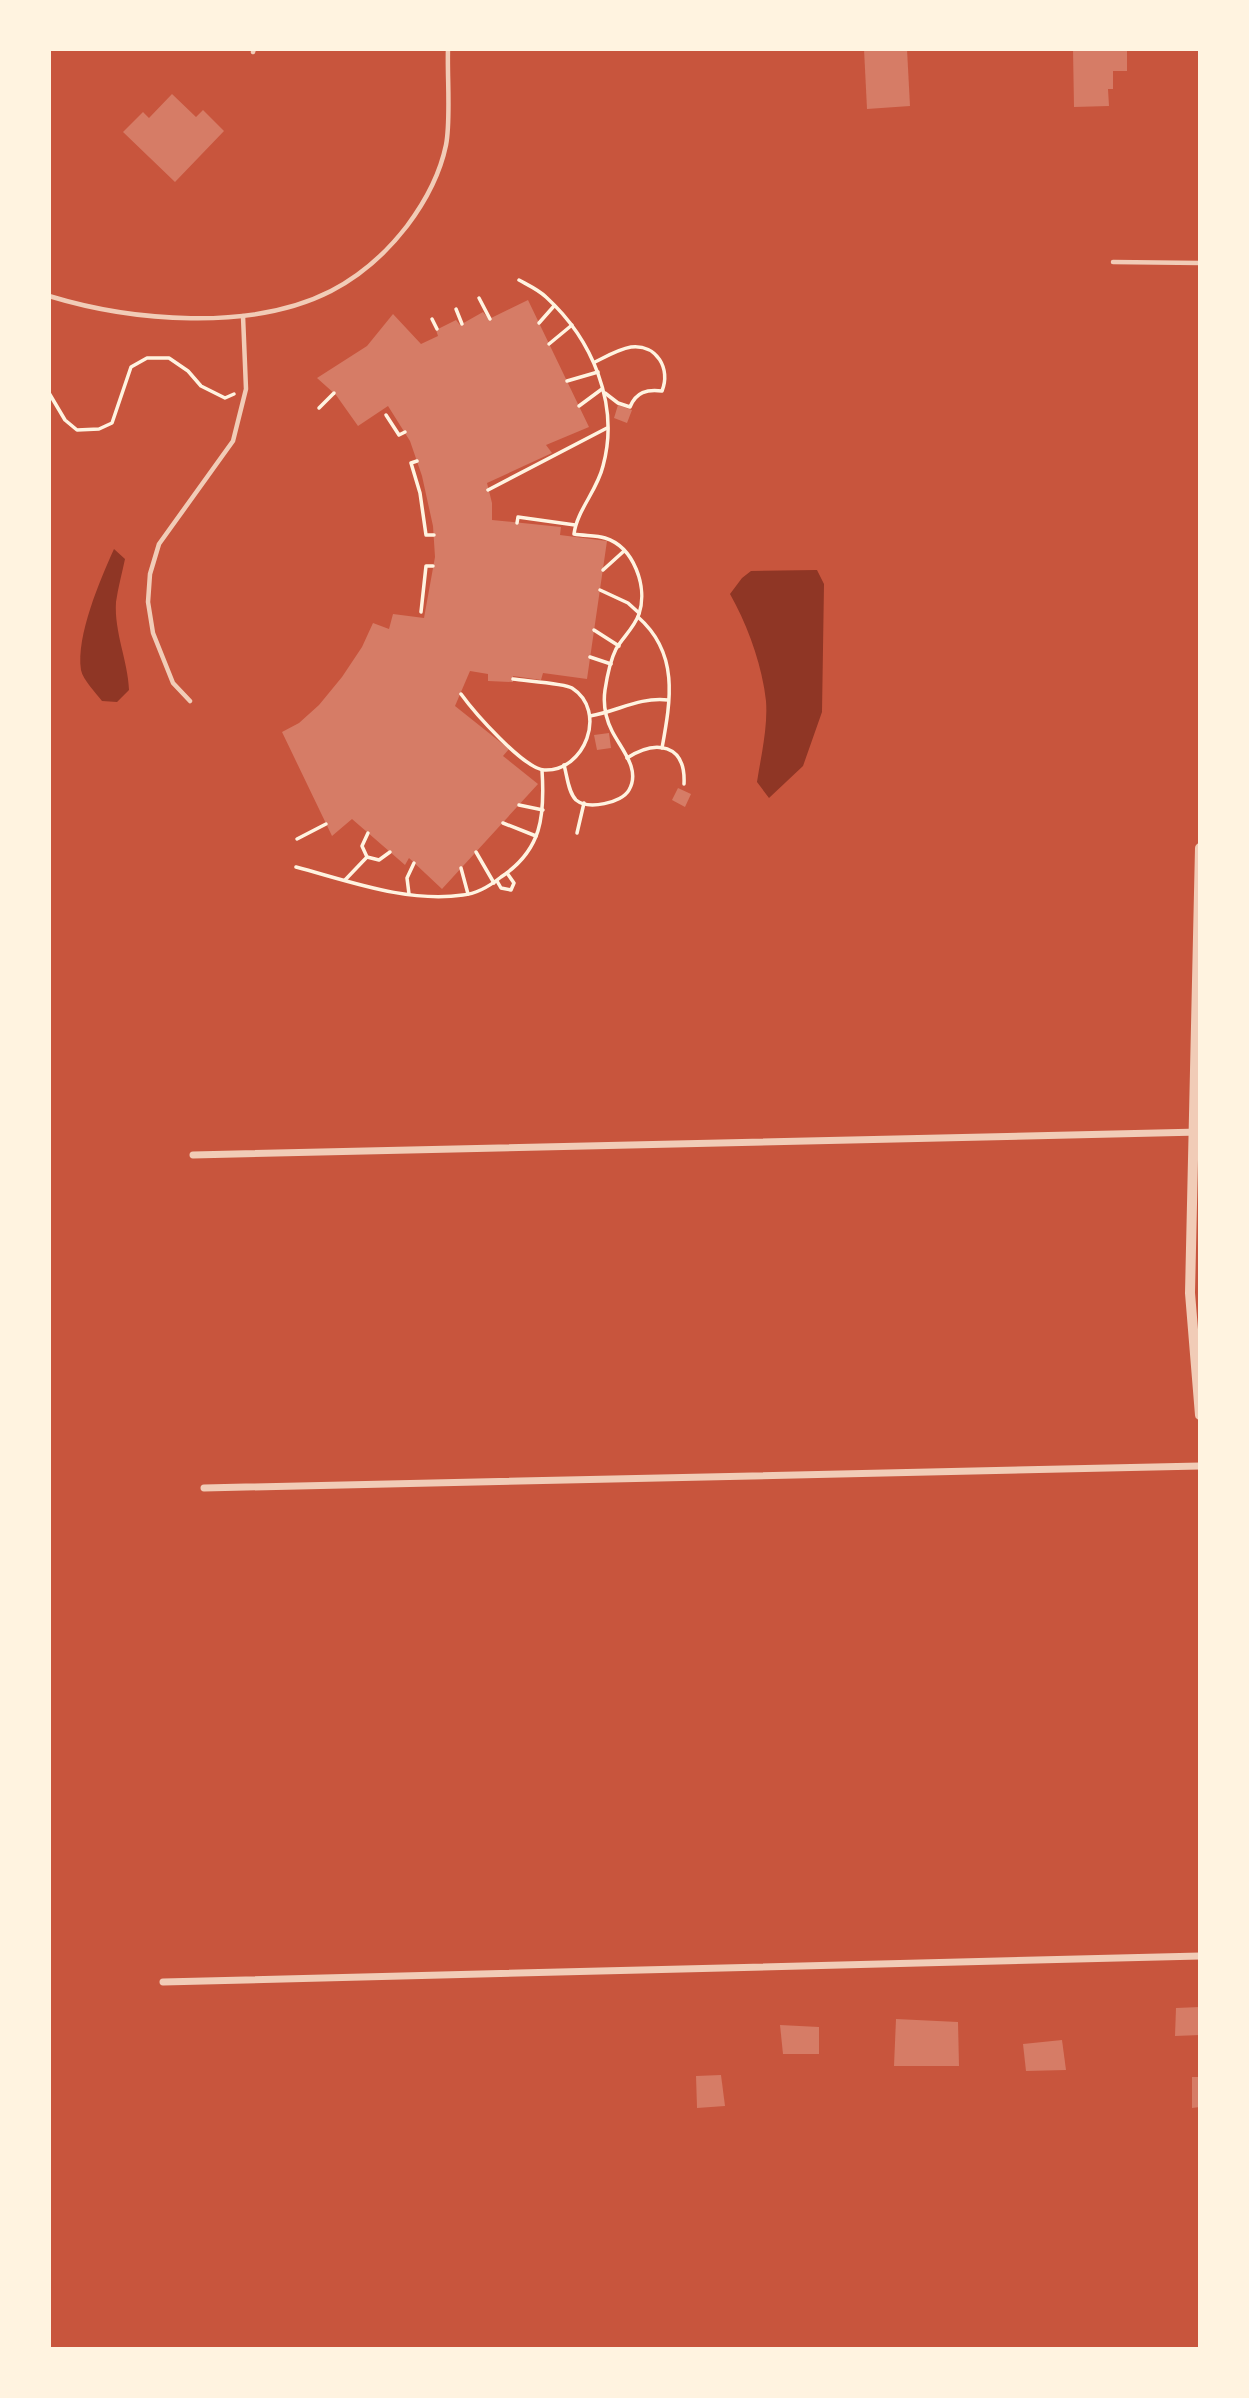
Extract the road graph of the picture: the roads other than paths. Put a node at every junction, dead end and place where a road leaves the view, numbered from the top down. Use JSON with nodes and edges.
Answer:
{"nodes":[{"id":1,"x":448,"y":49,"type":"edge"},
{"id":2,"x":1113,"y":262,"type":"dead end"},
{"id":3,"x":1200,"y":263,"type":"edge"},
{"id":4,"x":49,"y":296,"type":"edge"},
{"id":5,"x":243,"y":316,"type":"junction"},
{"id":6,"x":190,"y":701,"type":"dead end"},
{"id":7,"x":1200,"y":848,"type":"edge"},
{"id":8,"x":1196,"y":1132,"type":"edge"},
{"id":9,"x":193,"y":1156,"type":"dead end"},
{"id":10,"x":1200,"y":1415,"type":"edge"},
{"id":11,"x":1200,"y":1466,"type":"edge"},
{"id":12,"x":204,"y":1488,"type":"dead end"},
{"id":13,"x":1200,"y":1956,"type":"edge"},
{"id":14,"x":163,"y":1982,"type":"dead end"}],
"edges":[{"from":1,"to":5,"type":"lane"},
{"from":2,"to":3,"type":"lane"},
{"from":4,"to":5,"type":"lane"},
{"from":5,"to":6,"type":"lane"},
{"from":7,"to":8,"type":"street"},
{"from":8,"to":9,"type":"street"},
{"from":8,"to":10,"type":"street"},
{"from":11,"to":12,"type":"street"},
{"from":13,"to":14,"type":"street"}]}
